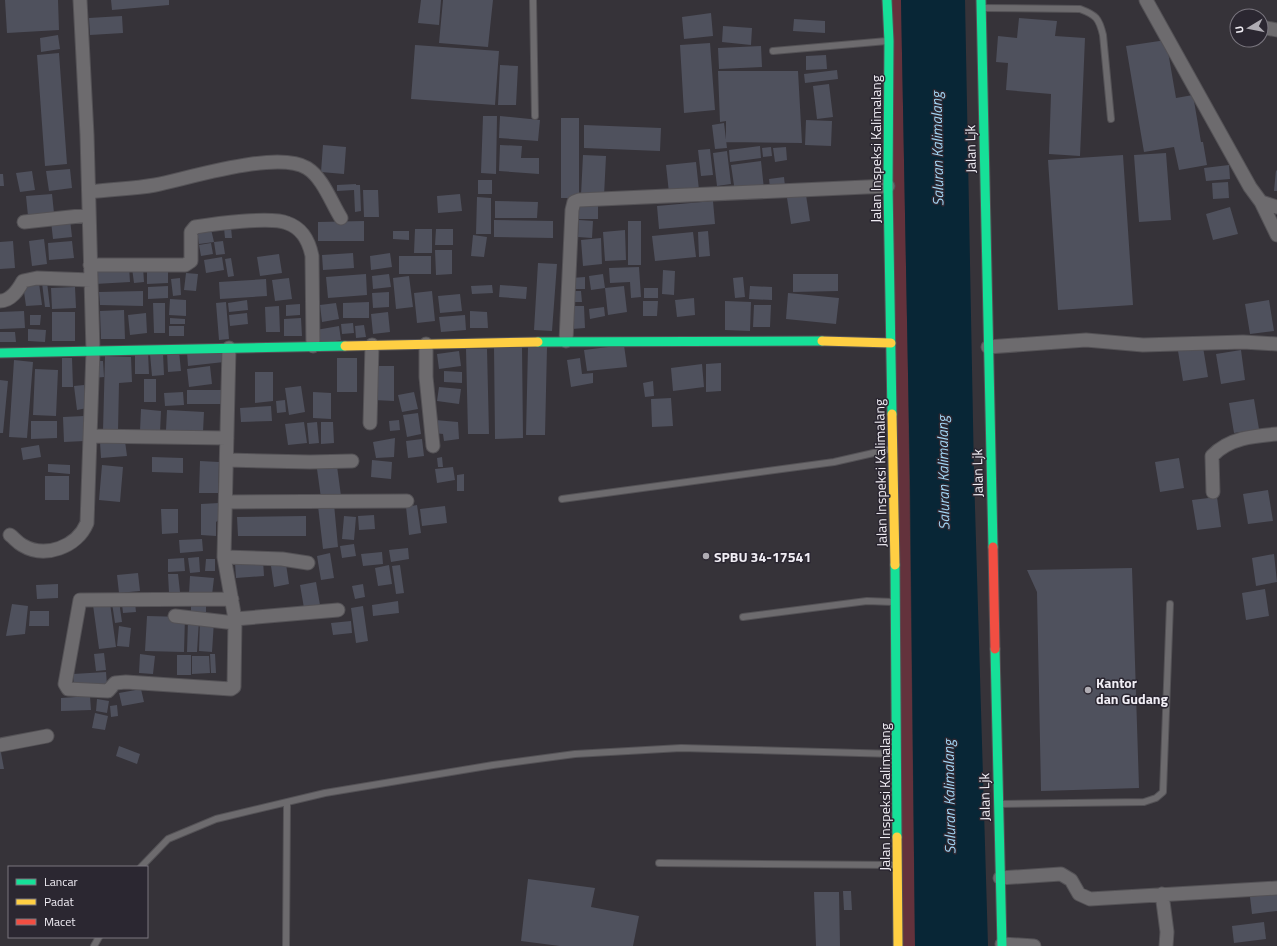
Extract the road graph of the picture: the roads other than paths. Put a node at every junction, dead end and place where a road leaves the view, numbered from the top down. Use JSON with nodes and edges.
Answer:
{"nodes":[{"id":1,"x":80,"y":0,"type":"edge"},
{"id":2,"x":533,"y":0,"type":"edge"},
{"id":3,"x":887,"y":0,"type":"edge"},
{"id":4,"x":1146,"y":0,"type":"edge"},
{"id":5,"x":981,"y":4,"type":"edge"},
{"id":6,"x":888,"y":41,"type":"junction"},
{"id":7,"x":773,"y":51,"type":"dead end"},
{"id":8,"x":535,"y":116,"type":"dead end"},
{"id":9,"x":1111,"y":119,"type":"dead end"},
{"id":10,"x":888,"y":186,"type":"junction"},
{"id":11,"x":89,"y":192,"type":"junction"},
{"id":12,"x":1261,"y":202,"type":"junction"},
{"id":13,"x":1277,"y":207,"type":"edge"},
{"id":14,"x":89,"y":215,"type":"junction"},
{"id":15,"x":341,"y":218,"type":"dead end"},
{"id":16,"x":24,"y":222,"type":"dead end"},
{"id":17,"x":1277,"y":235,"type":"edge"},
{"id":18,"x":90,"y":265,"type":"junction"},
{"id":19,"x":91,"y":280,"type":"junction"},
{"id":20,"x":0,"y":301,"type":"edge"},
{"id":21,"x":566,"y":341,"type":"junction"},
{"id":22,"x":891,"y":343,"type":"junction"},
{"id":23,"x":426,"y":344,"type":"junction"},
{"id":24,"x":1277,"y":344,"type":"edge"},
{"id":25,"x":372,"y":345,"type":"junction"},
{"id":26,"x":314,"y":346,"type":"junction"},
{"id":27,"x":988,"y":347,"type":"junction"},
{"id":28,"x":229,"y":348,"type":"junction"},
{"id":29,"x":93,"y":351,"type":"junction"},
{"id":30,"x":0,"y":353,"type":"edge"},
{"id":31,"x":370,"y":423,"type":"dead end"},
{"id":32,"x":1277,"y":434,"type":"edge"},
{"id":33,"x":90,"y":436,"type":"junction"},
{"id":34,"x":227,"y":438,"type":"junction"},
{"id":35,"x":433,"y":446,"type":"dead end"},
{"id":36,"x":893,"y":449,"type":"junction"},
{"id":37,"x":227,"y":460,"type":"junction"},
{"id":38,"x":352,"y":461,"type":"dead end"},
{"id":39,"x":1213,"y":492,"type":"dead end"},
{"id":40,"x":562,"y":499,"type":"dead end"},
{"id":41,"x":407,"y":501,"type":"dead end"},
{"id":42,"x":226,"y":502,"type":"junction"},
{"id":43,"x":10,"y":535,"type":"dead end"},
{"id":44,"x":224,"y":558,"type":"junction"},
{"id":45,"x":308,"y":563,"type":"dead end"},
{"id":46,"x":232,"y":599,"type":"junction"},
{"id":47,"x":896,"y":602,"type":"junction"},
{"id":48,"x":1170,"y":604,"type":"dead end"},
{"id":49,"x":338,"y":610,"type":"dead end"},
{"id":50,"x":175,"y":616,"type":"dead end"},
{"id":51,"x":744,"y":617,"type":"dead end"},
{"id":52,"x":235,"y":621,"type":"junction"},
{"id":53,"x":47,"y":736,"type":"dead end"},
{"id":54,"x":0,"y":745,"type":"edge"},
{"id":55,"x":898,"y":754,"type":"junction"},
{"id":56,"x":287,"y":804,"type":"junction"},
{"id":57,"x":998,"y":804,"type":"junction"},
{"id":58,"x":659,"y":863,"type":"dead end"},
{"id":59,"x":898,"y":865,"type":"junction"},
{"id":60,"x":142,"y":866,"type":"edge"},
{"id":61,"x":1000,"y":878,"type":"junction"},
{"id":62,"x":1277,"y":888,"type":"edge"},
{"id":63,"x":1162,"y":894,"type":"junction"},
{"id":64,"x":1002,"y":945,"type":"edge"},
{"id":65,"x":286,"y":946,"type":"edge"},
{"id":66,"x":898,"y":946,"type":"edge"},
{"id":67,"x":1034,"y":946,"type":"edge"},
{"id":68,"x":1166,"y":946,"type":"edge"}],
"edges":[{"from":1,"to":11,"type":"street"},
{"from":2,"to":8,"type":"lane"},
{"from":3,"to":6,"type":"street","name":"Jalan Inspeksi Kalimalang"},
{"from":4,"to":12,"type":"street"},
{"from":5,"to":9,"type":"lane"},
{"from":5,"to":27,"type":"street","name":"Jalan Ljk"},
{"from":6,"to":7,"type":"lane"},
{"from":6,"to":10,"type":"street","name":"Jalan Inspeksi Kalimalang"},
{"from":10,"to":21,"type":"street"},
{"from":10,"to":22,"type":"street","name":"Jalan Inspeksi Kalimalang"},
{"from":11,"to":14,"type":"street"},
{"from":11,"to":15,"type":"street"},
{"from":12,"to":13,"type":"street"},
{"from":12,"to":17,"type":"street"},
{"from":14,"to":16,"type":"street"},
{"from":14,"to":18,"type":"street"},
{"from":18,"to":19,"type":"street"},
{"from":18,"to":26,"type":"street"},
{"from":19,"to":20,"type":"street"},
{"from":19,"to":29,"type":"street"},
{"from":21,"to":22,"type":"street"},
{"from":21,"to":23,"type":"street"},
{"from":22,"to":36,"type":"street","name":"Jalan Inspeksi Kalimalang"},
{"from":23,"to":25,"type":"street"},
{"from":23,"to":35,"type":"street"},
{"from":24,"to":27,"type":"street"},
{"from":25,"to":26,"type":"street"},
{"from":25,"to":31,"type":"street"},
{"from":26,"to":28,"type":"street"},
{"from":27,"to":57,"type":"street","name":"Jalan Ljk"},
{"from":28,"to":29,"type":"street"},
{"from":28,"to":34,"type":"street"},
{"from":29,"to":30,"type":"street"},
{"from":29,"to":33,"type":"street"},
{"from":32,"to":39,"type":"street"},
{"from":33,"to":34,"type":"street"},
{"from":33,"to":43,"type":"street"},
{"from":34,"to":37,"type":"street"},
{"from":36,"to":40,"type":"lane"},
{"from":36,"to":47,"type":"street","name":"Jalan Inspeksi Kalimalang"},
{"from":37,"to":38,"type":"street"},
{"from":37,"to":42,"type":"street"},
{"from":41,"to":42,"type":"street"},
{"from":42,"to":44,"type":"street"},
{"from":44,"to":45,"type":"street"},
{"from":44,"to":46,"type":"street"},
{"from":46,"to":52,"type":"street"},
{"from":46,"to":52,"type":"street"},
{"from":47,"to":51,"type":"lane"},
{"from":47,"to":55,"type":"street","name":"Jalan Inspeksi Kalimalang"},
{"from":48,"to":57,"type":"lane"},
{"from":49,"to":52,"type":"street"},
{"from":50,"to":52,"type":"street"},
{"from":53,"to":54,"type":"street"},
{"from":55,"to":56,"type":"lane"},
{"from":55,"to":59,"type":"street","name":"Jalan Inspeksi Kalimalang"},
{"from":56,"to":60,"type":"lane"},
{"from":56,"to":65,"type":"lane"},
{"from":57,"to":61,"type":"street","name":"Jalan Ljk"},
{"from":58,"to":59,"type":"lane"},
{"from":59,"to":66,"type":"street","name":"Jalan Inspeksi Kalimalang"},
{"from":61,"to":63,"type":"street"},
{"from":61,"to":64,"type":"street","name":"Jalan Ljk"},
{"from":62,"to":63,"type":"street"},
{"from":63,"to":68,"type":"street"},
{"from":64,"to":67,"type":"street"}]}
